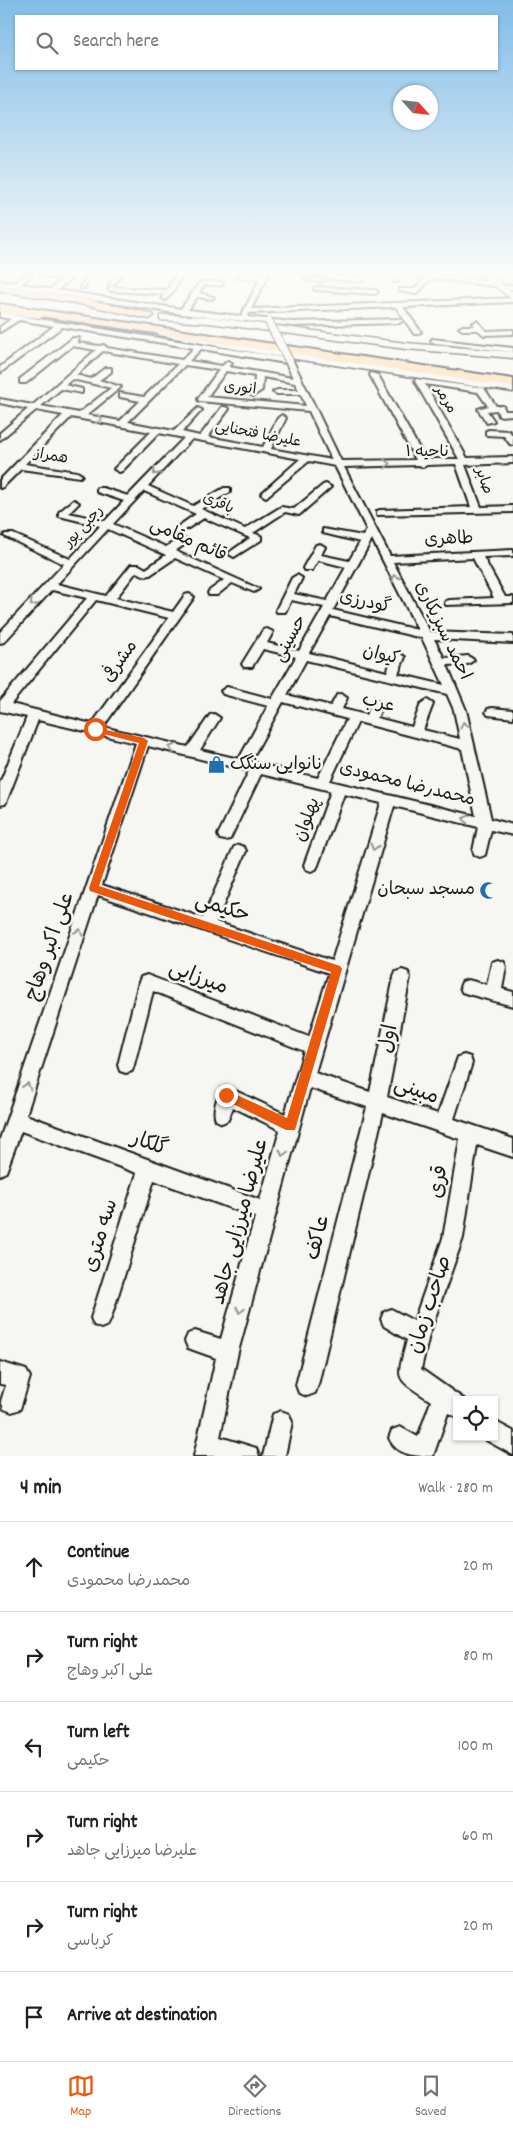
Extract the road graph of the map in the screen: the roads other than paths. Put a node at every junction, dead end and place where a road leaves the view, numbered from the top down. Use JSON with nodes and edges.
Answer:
{"nodes":[{"id":1,"x":34,"y":342,"type":"edge"},
{"id":2,"x":74,"y":342,"type":"edge"},
{"id":3,"x":110,"y":342,"type":"edge"},
{"id":4,"x":173,"y":342,"type":"edge"},
{"id":5,"x":227,"y":342,"type":"edge"},
{"id":6,"x":279,"y":342,"type":"edge"},
{"id":7,"x":336,"y":342,"type":"edge"},
{"id":8,"x":375,"y":342,"type":"edge"},
{"id":9,"x":443,"y":342,"type":"edge"},
{"id":10,"x":71,"y":344,"type":"junction"},
{"id":11,"x":200,"y":346,"type":"junction"},
{"id":12,"x":406,"y":346,"type":"junction"},
{"id":13,"x":101,"y":349,"type":"junction"},
{"id":14,"x":513,"y":350,"type":"edge"},
{"id":15,"x":513,"y":356,"type":"edge"},
{"id":16,"x":289,"y":361,"type":"junction"},
{"id":17,"x":183,"y":362,"type":"junction"},
{"id":18,"x":513,"y":362,"type":"edge"},
{"id":19,"x":478,"y":364,"type":"dead end"},
{"id":20,"x":227,"y":365,"type":"junction"},
{"id":21,"x":108,"y":370,"type":"dead end"},
{"id":22,"x":0,"y":371,"type":"edge"},
{"id":23,"x":259,"y":374,"type":"junction"},
{"id":24,"x":374,"y":375,"type":"dead end"},
{"id":25,"x":70,"y":376,"type":"junction"},
{"id":26,"x":23,"y":381,"type":"dead end"},
{"id":27,"x":93,"y":381,"type":"junction"},
{"id":28,"x":299,"y":381,"type":"junction"},
{"id":29,"x":59,"y":386,"type":"junction"},
{"id":30,"x":511,"y":387,"type":"edge"},
{"id":31,"x":79,"y":391,"type":"dead end"},
{"id":32,"x":277,"y":392,"type":"dead end"},
{"id":33,"x":304,"y":392,"type":"junction"},
{"id":34,"x":253,"y":394,"type":"dead end"},
{"id":35,"x":123,"y":395,"type":"dead end"},
{"id":36,"x":0,"y":400,"type":"edge"},
{"id":37,"x":146,"y":400,"type":"junction"},
{"id":38,"x":200,"y":404,"type":"junction"},
{"id":39,"x":34,"y":407,"type":"junction"},
{"id":40,"x":494,"y":408,"type":"junction"},
{"id":41,"x":225,"y":409,"type":"dead end"},
{"id":42,"x":312,"y":409,"type":"junction"},
{"id":43,"x":513,"y":413,"type":"edge"},
{"id":44,"x":69,"y":414,"type":"junction"},
{"id":45,"x":80,"y":416,"type":"junction"},
{"id":46,"x":282,"y":418,"type":"dead end"},
{"id":47,"x":490,"y":421,"type":"dead end"},
{"id":48,"x":122,"y":424,"type":"junction"},
{"id":49,"x":157,"y":430,"type":"junction"},
{"id":50,"x":489,"y":433,"type":"dead end"},
{"id":51,"x":176,"y":434,"type":"junction"},
{"id":52,"x":190,"y":436,"type":"junction"},
{"id":53,"x":0,"y":437,"type":"edge"},
{"id":54,"x":202,"y":439,"type":"junction"},
{"id":55,"x":513,"y":442,"type":"edge"},
{"id":56,"x":265,"y":451,"type":"junction"},
{"id":57,"x":307,"y":458,"type":"junction"},
{"id":58,"x":513,"y":460,"type":"edge"},
{"id":59,"x":462,"y":462,"type":"junction"},
{"id":60,"x":339,"y":464,"type":"junction"},
{"id":61,"x":422,"y":464,"type":"junction"},
{"id":62,"x":19,"y":466,"type":"junction"},
{"id":63,"x":119,"y":469,"type":"dead end"},
{"id":64,"x":77,"y":476,"type":"dead end"},
{"id":65,"x":0,"y":485,"type":"edge"},
{"id":66,"x":142,"y":487,"type":"junction"},
{"id":67,"x":326,"y":487,"type":"dead end"},
{"id":68,"x":100,"y":490,"type":"dead end"},
{"id":69,"x":227,"y":490,"type":"dead end"},
{"id":70,"x":266,"y":494,"type":"dead end"},
{"id":71,"x":130,"y":500,"type":"junction"},
{"id":72,"x":74,"y":503,"type":"dead end"},
{"id":73,"x":513,"y":509,"type":"edge"},
{"id":74,"x":477,"y":510,"type":"junction"},
{"id":75,"x":198,"y":512,"type":"junction"},
{"id":76,"x":380,"y":513,"type":"dead end"},
{"id":77,"x":107,"y":525,"type":"junction"},
{"id":78,"x":178,"y":530,"type":"dead end"},
{"id":79,"x":326,"y":531,"type":"dead end"},
{"id":80,"x":246,"y":533,"type":"junction"},
{"id":81,"x":369,"y":535,"type":"junction"},
{"id":82,"x":10,"y":536,"type":"dead end"},
{"id":83,"x":183,"y":541,"type":"dead end"},
{"id":84,"x":170,"y":552,"type":"junction"},
{"id":85,"x":513,"y":553,"type":"edge"},
{"id":86,"x":234,"y":554,"type":"dead end"},
{"id":87,"x":476,"y":555,"type":"junction"},
{"id":88,"x":386,"y":559,"type":"junction"},
{"id":89,"x":71,"y":563,"type":"junction"},
{"id":90,"x":352,"y":565,"type":"junction"},
{"id":91,"x":308,"y":568,"type":"dead end"},
{"id":92,"x":297,"y":578,"type":"dead end"},
{"id":93,"x":231,"y":579,"type":"junction"},
{"id":94,"x":50,"y":586,"type":"junction"},
{"id":95,"x":254,"y":589,"type":"dead end"},
{"id":96,"x":213,"y":593,"type":"dead end"},
{"id":97,"x":94,"y":596,"type":"junction"},
{"id":98,"x":288,"y":596,"type":"junction"},
{"id":99,"x":188,"y":597,"type":"dead end"},
{"id":100,"x":110,"y":600,"type":"junction"},
{"id":101,"x":501,"y":600,"type":"junction"},
{"id":102,"x":513,"y":600,"type":"edge"},
{"id":103,"x":450,"y":603,"type":"dead end"},
{"id":104,"x":328,"y":608,"type":"junction"},
{"id":105,"x":281,"y":610,"type":"dead end"},
{"id":106,"x":176,"y":616,"type":"junction"},
{"id":107,"x":267,"y":632,"type":"dead end"},
{"id":108,"x":425,"y":635,"type":"junction"},
{"id":109,"x":0,"y":639,"type":"edge"},
{"id":110,"x":513,"y":640,"type":"edge"},
{"id":111,"x":260,"y":645,"type":"junction"},
{"id":112,"x":302,"y":655,"type":"junction"},
{"id":113,"x":399,"y":657,"type":"dead end"},
{"id":114,"x":468,"y":660,"type":"dead end"},
{"id":115,"x":440,"y":662,"type":"junction"},
{"id":116,"x":248,"y":664,"type":"dead end"},
{"id":117,"x":391,"y":676,"type":"junction"},
{"id":118,"x":234,"y":679,"type":"dead end"},
{"id":119,"x":452,"y":691,"type":"junction"},
{"id":120,"x":341,"y":698,"type":"dead end"},
{"id":121,"x":278,"y":700,"type":"junction"},
{"id":122,"x":426,"y":704,"type":"dead end"},
{"id":123,"x":377,"y":705,"type":"dead end"},
{"id":124,"x":1,"y":707,"type":"edge"},
{"id":125,"x":335,"y":711,"type":"junction"},
{"id":126,"x":492,"y":712,"type":"dead end"},
{"id":127,"x":513,"y":714,"type":"edge"},
{"id":128,"x":34,"y":715,"type":"junction"},
{"id":129,"x":354,"y":716,"type":"junction"},
{"id":130,"x":214,"y":718,"type":"dead end"},
{"id":131,"x":370,"y":720,"type":"junction"},
{"id":132,"x":95,"y":729,"type":"junction"},
{"id":133,"x":416,"y":732,"type":"junction"},
{"id":134,"x":144,"y":741,"type":"junction"},
{"id":135,"x":469,"y":746,"type":"junction"},
{"id":136,"x":191,"y":752,"type":"junction"},
{"id":137,"x":242,"y":765,"type":"junction"},
{"id":138,"x":257,"y":769,"type":"junction"},
{"id":139,"x":322,"y":784,"type":"junction"},
{"id":140,"x":339,"y":788,"type":"junction"},
{"id":141,"x":0,"y":800,"type":"edge"},
{"id":142,"x":389,"y":800,"type":"junction"},
{"id":143,"x":485,"y":824,"type":"junction"},
{"id":144,"x":513,"y":830,"type":"edge"},
{"id":145,"x":225,"y":835,"type":"dead end"},
{"id":146,"x":239,"y":851,"type":"dead end"},
{"id":147,"x":480,"y":851,"type":"dead end"},
{"id":148,"x":311,"y":865,"type":"dead end"},
{"id":149,"x":94,"y":888,"type":"junction"},
{"id":150,"x":207,"y":926,"type":"junction"},
{"id":151,"x":498,"y":967,"type":"dead end"},
{"id":152,"x":337,"y":969,"type":"junction"},
{"id":153,"x":402,"y":976,"type":"dead end"},
{"id":154,"x":468,"y":986,"type":"dead end"},
{"id":155,"x":493,"y":993,"type":"junction"},
{"id":156,"x":513,"y":999,"type":"edge"},
{"id":157,"x":314,"y":1046,"type":"junction"},
{"id":158,"x":464,"y":1063,"type":"dead end"},
{"id":159,"x":126,"y":1065,"type":"dead end"},
{"id":160,"x":304,"y":1078,"type":"junction"},
{"id":161,"x":377,"y":1102,"type":"junction"},
{"id":162,"x":222,"y":1114,"type":"dead end"},
{"id":163,"x":16,"y":1120,"type":"junction"},
{"id":164,"x":443,"y":1124,"type":"junction"},
{"id":165,"x":290,"y":1126,"type":"junction"},
{"id":166,"x":470,"y":1134,"type":"junction"},
{"id":167,"x":513,"y":1148,"type":"edge"},
{"id":168,"x":0,"y":1166,"type":"edge"},
{"id":169,"x":148,"y":1168,"type":"junction"},
{"id":170,"x":267,"y":1212,"type":"junction"},
{"id":171,"x":454,"y":1238,"type":"joint"},
{"id":172,"x":101,"y":1318,"type":"dead end"},
{"id":173,"x":391,"y":1320,"type":"dead end"},
{"id":174,"x":419,"y":1335,"type":"junction"},
{"id":175,"x":194,"y":1341,"type":"dead end"},
{"id":176,"x":228,"y":1352,"type":"junction"},
{"id":177,"x":0,"y":1373,"type":"edge"},
{"id":178,"x":307,"y":1385,"type":"dead end"},
{"id":179,"x":12,"y":1401,"type":"dead end"},
{"id":180,"x":450,"y":1402,"type":"edge"},
{"id":181,"x":281,"y":1422,"type":"dead end"},
{"id":182,"x":498,"y":1435,"type":"edge"},
{"id":183,"x":400,"y":1438,"type":"dead end"},
{"id":184,"x":513,"y":1444,"type":"edge"},
{"id":185,"x":206,"y":1451,"type":"edge"},
{"id":186,"x":248,"y":1456,"type":"edge"},
{"id":187,"x":274,"y":1456,"type":"edge"}],
"edges":[{"from":1,"to":22,"type":"street"},
{"from":2,"to":10,"type":"street"},
{"from":3,"to":13,"type":"street"},
{"from":4,"to":11,"type":"street"},
{"from":5,"to":30,"type":"highway"},
{"from":6,"to":16,"type":"street","name":"احمد سبزیکاری","bridge":true},
{"from":7,"to":19,"type":"highway"},
{"from":8,"to":12,"type":"main road"},
{"from":9,"to":14,"type":"street"},
{"from":10,"to":13,"type":"street"},
{"from":10,"to":26,"type":"street"},
{"from":11,"to":16,"type":"street"},
{"from":11,"to":17,"type":"street"},
{"from":12,"to":15,"type":"main road"},
{"from":12,"to":18,"type":"main road"},
{"from":13,"to":17,"type":"street"},
{"from":13,"to":25,"type":"street"},
{"from":16,"to":28,"type":"street","name":"احمد سبزیکاری"},
{"from":17,"to":20,"type":"street"},
{"from":17,"to":37,"type":"street"},
{"from":20,"to":23,"type":"street"},
{"from":20,"to":38,"type":"street","name":"انوری"},
{"from":21,"to":27,"type":"street"},
{"from":23,"to":28,"type":"street"},
{"from":23,"to":34,"type":"street"},
{"from":24,"to":61,"type":"street"},
{"from":25,"to":27,"type":"street"},
{"from":25,"to":29,"type":"street"},
{"from":27,"to":45,"type":"street"},
{"from":28,"to":33,"type":"street","name":"احمد سبزیکاری"},
{"from":29,"to":31,"type":"street"},
{"from":29,"to":39,"type":"street"},
{"from":32,"to":33,"type":"street"},
{"from":33,"to":42,"type":"street","name":"احمد سبزیکاری"},
{"from":35,"to":37,"type":"street"},
{"from":36,"to":39,"type":"street","name":"علیرضا فتحنایی"},
{"from":37,"to":48,"type":"street"},
{"from":38,"to":42,"type":"street","name":"انوری"},
{"from":38,"to":51,"type":"street"},
{"from":39,"to":44,"type":"street","name":"علیرضا فتحنایی"},
{"from":39,"to":53,"type":"street"},
{"from":40,"to":43,"type":"street"},
{"from":40,"to":47,"type":"street"},
{"from":40,"to":59,"type":"street","name":"مرمر"},
{"from":41,"to":54,"type":"street"},
{"from":42,"to":60,"type":"street","name":"احمد سبزیکاری"},
{"from":44,"to":45,"type":"street","name":"علیرضا فتحنایی"},
{"from":44,"to":62,"type":"street"},
{"from":45,"to":48,"type":"street","name":"علیرضا فتحنایی","one_way":true},
{"from":46,"to":56,"type":"street"},
{"from":48,"to":49,"type":"street","name":"علیرضا فتحنایی"},
{"from":49,"to":51,"type":"street","name":"علیرضا فتحنایی"},
{"from":49,"to":63,"type":"street"},
{"from":50,"to":55,"type":"street"},
{"from":51,"to":52,"type":"street","name":"علیرضا فتحنایی"},
{"from":52,"to":54,"type":"street","name":"علیرضا فتحنایی"},
{"from":52,"to":66,"type":"street","name":"رجبی پور","one_way":true},
{"from":54,"to":56,"type":"street","name":"علیرضا فتحنایی"},
{"from":56,"to":57,"type":"street","name":"علیرضا فتحنایی"},
{"from":57,"to":60,"type":"street","name":"علیرضا فتحنایی"},
{"from":57,"to":70,"type":"street"},
{"from":58,"to":59,"type":"street","name":"علیرضا فتحنایی"},
{"from":59,"to":61,"type":"street","name":"علیرضا فتحنایی"},
{"from":59,"to":74,"type":"street","name":"صابر"},
{"from":60,"to":61,"type":"street","name":"علیرضا فتحنایی","one_way":true},
{"from":60,"to":81,"type":"street","name":"احمد سبزیکاری"},
{"from":62,"to":64,"type":"street","name":"همراز"},
{"from":62,"to":65,"type":"street"},
{"from":66,"to":71,"type":"street","name":"رجبی پور"},
{"from":66,"to":75,"type":"street","name":"باقری"},
{"from":67,"to":80,"type":"street"},
{"from":68,"to":71,"type":"street"},
{"from":69,"to":75,"type":"street"},
{"from":71,"to":77,"type":"street","name":"رجبی پور"},
{"from":72,"to":77,"type":"street"},
{"from":73,"to":74,"type":"street"},
{"from":74,"to":76,"type":"street"},
{"from":75,"to":78,"type":"street"},
{"from":75,"to":80,"type":"street","name":"باقری"},
{"from":77,"to":84,"type":"street","name":"قائم مقامی"},
{"from":77,"to":89,"type":"street","name":"رجبی پور"},
{"from":79,"to":81,"type":"street"},
{"from":80,"to":86,"type":"street","name":"باقری"},
{"from":81,"to":88,"type":"street","name":"احمد سبزیکاری"},
{"from":81,"to":90,"type":"street","name":"حسینی"},
{"from":82,"to":89,"type":"street"},
{"from":83,"to":84,"type":"street"},
{"from":84,"to":93,"type":"street","name":"قائم مقامی"},
{"from":84,"to":100,"type":"street"},
{"from":85,"to":87,"type":"street","name":"طاهری"},
{"from":87,"to":88,"type":"street","name":"طاهری"},
{"from":87,"to":101,"type":"street"},
{"from":108,"to":88,"type":"street","name":"احمد سبزیکاری","one_way":true},
{"from":89,"to":94,"type":"street","name":"رجبی پور"},
{"from":90,"to":91,"type":"street"},
{"from":90,"to":104,"type":"street","name":"حسینی"},
{"from":92,"to":98,"type":"street"},
{"from":93,"to":95,"type":"street","name":"قائم مقامی"},
{"from":93,"to":96,"type":"street"},
{"from":94,"to":97,"type":"street"},
{"from":94,"to":109,"type":"street","name":"رجبی پور","one_way":true},
{"from":97,"to":100,"type":"street"},
{"from":97,"to":124,"type":"street"},
{"from":98,"to":104,"type":"street"},
{"from":98,"to":105,"type":"street"},
{"from":99,"to":106,"type":"street","name":"مشرفی"},
{"from":100,"to":106,"type":"street"},
{"from":101,"to":102,"type":"street"},
{"from":101,"to":103,"type":"street"},
{"from":104,"to":108,"type":"street","name":"گودرزی"},
{"from":104,"to":112,"type":"street","name":"حسینی"},
{"from":106,"to":132,"type":"street","name":"مشرفی"},
{"from":107,"to":111,"type":"street"},
{"from":108,"to":110,"type":"street","name":"گودرزی"},
{"from":108,"to":115,"type":"street","name":"احمد سبزیکاری"},
{"from":111,"to":112,"type":"street","name":"کیوان"},
{"from":111,"to":116,"type":"street"},
{"from":112,"to":117,"type":"street","name":"کیوان"},
{"from":112,"to":121,"type":"street","name":"حسینی"},
{"from":113,"to":117,"type":"street"},
{"from":114,"to":115,"type":"street"},
{"from":115,"to":119,"type":"street","name":"احمد سبزیکاری"},
{"from":117,"to":119,"type":"street","name":"کیوان"},
{"from":118,"to":121,"type":"street","name":"عرب"},
{"from":135,"to":119,"type":"street","name":"احمد سبزیکاری","one_way":true},
{"from":120,"to":125,"type":"street"},
{"from":121,"to":125,"type":"street","name":"عرب"},
{"from":121,"to":137,"type":"street","name":"حسینی"},
{"from":122,"to":133,"type":"street"},
{"from":123,"to":131,"type":"street"},
{"from":124,"to":128,"type":"street","name":"محمدرضا محمودی"},
{"from":125,"to":129,"type":"street","name":"عرب"},
{"from":126,"to":127,"type":"street"},
{"from":128,"to":132,"type":"street","name":"محمدرضا محمودی"},
{"from":128,"to":141,"type":"street"},
{"from":129,"to":131,"type":"street","name":"عرب"},
{"from":129,"to":139,"type":"street"},
{"from":130,"to":136,"type":"street"},
{"from":131,"to":133,"type":"street","name":"عرب"},
{"from":132,"to":134,"type":"street","name":"محمدرضا محمودی"},
{"from":133,"to":135,"type":"street","name":"عرب"},
{"from":136,"to":134,"type":"street","name":"محمدرضا محمودی","one_way":true},
{"from":134,"to":149,"type":"street","name":"علی اکبر وهاج"},
{"from":135,"to":143,"type":"street","name":"احمد سبزیکاری"},
{"from":136,"to":137,"type":"street","name":"محمدرضا محمودی"},
{"from":137,"to":138,"type":"street","name":"محمدرضا محمودی"},
{"from":138,"to":139,"type":"street","name":"محمدرضا محمودی"},
{"from":138,"to":145,"type":"street"},
{"from":139,"to":140,"type":"street","name":"محمدرضا محمودی"},
{"from":140,"to":142,"type":"street","name":"محمدرضا محمودی"},
{"from":140,"to":148,"type":"street","name":"پهلوان"},
{"from":143,"to":142,"type":"street","name":"محمدرضا محمودی","one_way":true},
{"from":142,"to":152,"type":"street","name":"علیرضا میرزایی جاهد","one_way":true},
{"from":143,"to":144,"type":"street","name":"محمدرضا محمودی"},
{"from":143,"to":147,"type":"street"},
{"from":146,"to":150,"type":"street"},
{"from":149,"to":150,"type":"street","name":"حکیمی"},
{"from":163,"to":149,"type":"street","name":"علی اکبر وهاج","one_way":true},
{"from":150,"to":152,"type":"street","name":"حکیمی"},
{"from":151,"to":155,"type":"street"},
{"from":152,"to":157,"type":"street","name":"علیرضا میرزایی جاهد"},
{"from":153,"to":161,"type":"street","name":"اول"},
{"from":154,"to":155,"type":"street"},
{"from":155,"to":156,"type":"street"},
{"from":157,"to":159,"type":"street","name":"میرزایی"},
{"from":157,"to":160,"type":"street","name":"علیرضا میرزایی جاهد"},
{"from":158,"to":164,"type":"street"},
{"from":160,"to":161,"type":"street","name":"مبینی"},
{"from":160,"to":165,"type":"street","name":"علیرضا میرزایی جاهد"},
{"from":161,"to":164,"type":"street","name":"مبینی"},
{"from":161,"to":178,"type":"street","name":"عاکف"},
{"from":162,"to":165,"type":"street"},
{"from":163,"to":168,"type":"street","name":"علی اکبر وهاج"},
{"from":163,"to":169,"type":"street","name":"گلکار"},
{"from":164,"to":166,"type":"street","name":"مبینی"},
{"from":165,"to":170,"type":"street","name":"علیرضا میرزایی جاهد","one_way":true},
{"from":166,"to":167,"type":"street","name":"مبینی"},
{"from":166,"to":171,"type":"street","name":"قری"},
{"from":169,"to":170,"type":"street","name":"گلکار"},
{"from":169,"to":172,"type":"street","name":"سه متری"},
{"from":170,"to":176,"type":"street","name":"علیرضا میرزایی جاهد","one_way":true},
{"from":171,"to":174,"type":"street","name":"صاحب زمان"},
{"from":173,"to":174,"type":"street"},
{"from":174,"to":180,"type":"street","name":"صاحب زمان"},
{"from":175,"to":176,"type":"street"},
{"from":176,"to":185,"type":"street","name":"علیرضا میرزایی جاهد"},
{"from":177,"to":179,"type":"street"},
{"from":180,"to":183,"type":"street"},
{"from":181,"to":187,"type":"street"},
{"from":182,"to":184,"type":"street"},
{"from":185,"to":186,"type":"street"}]}
